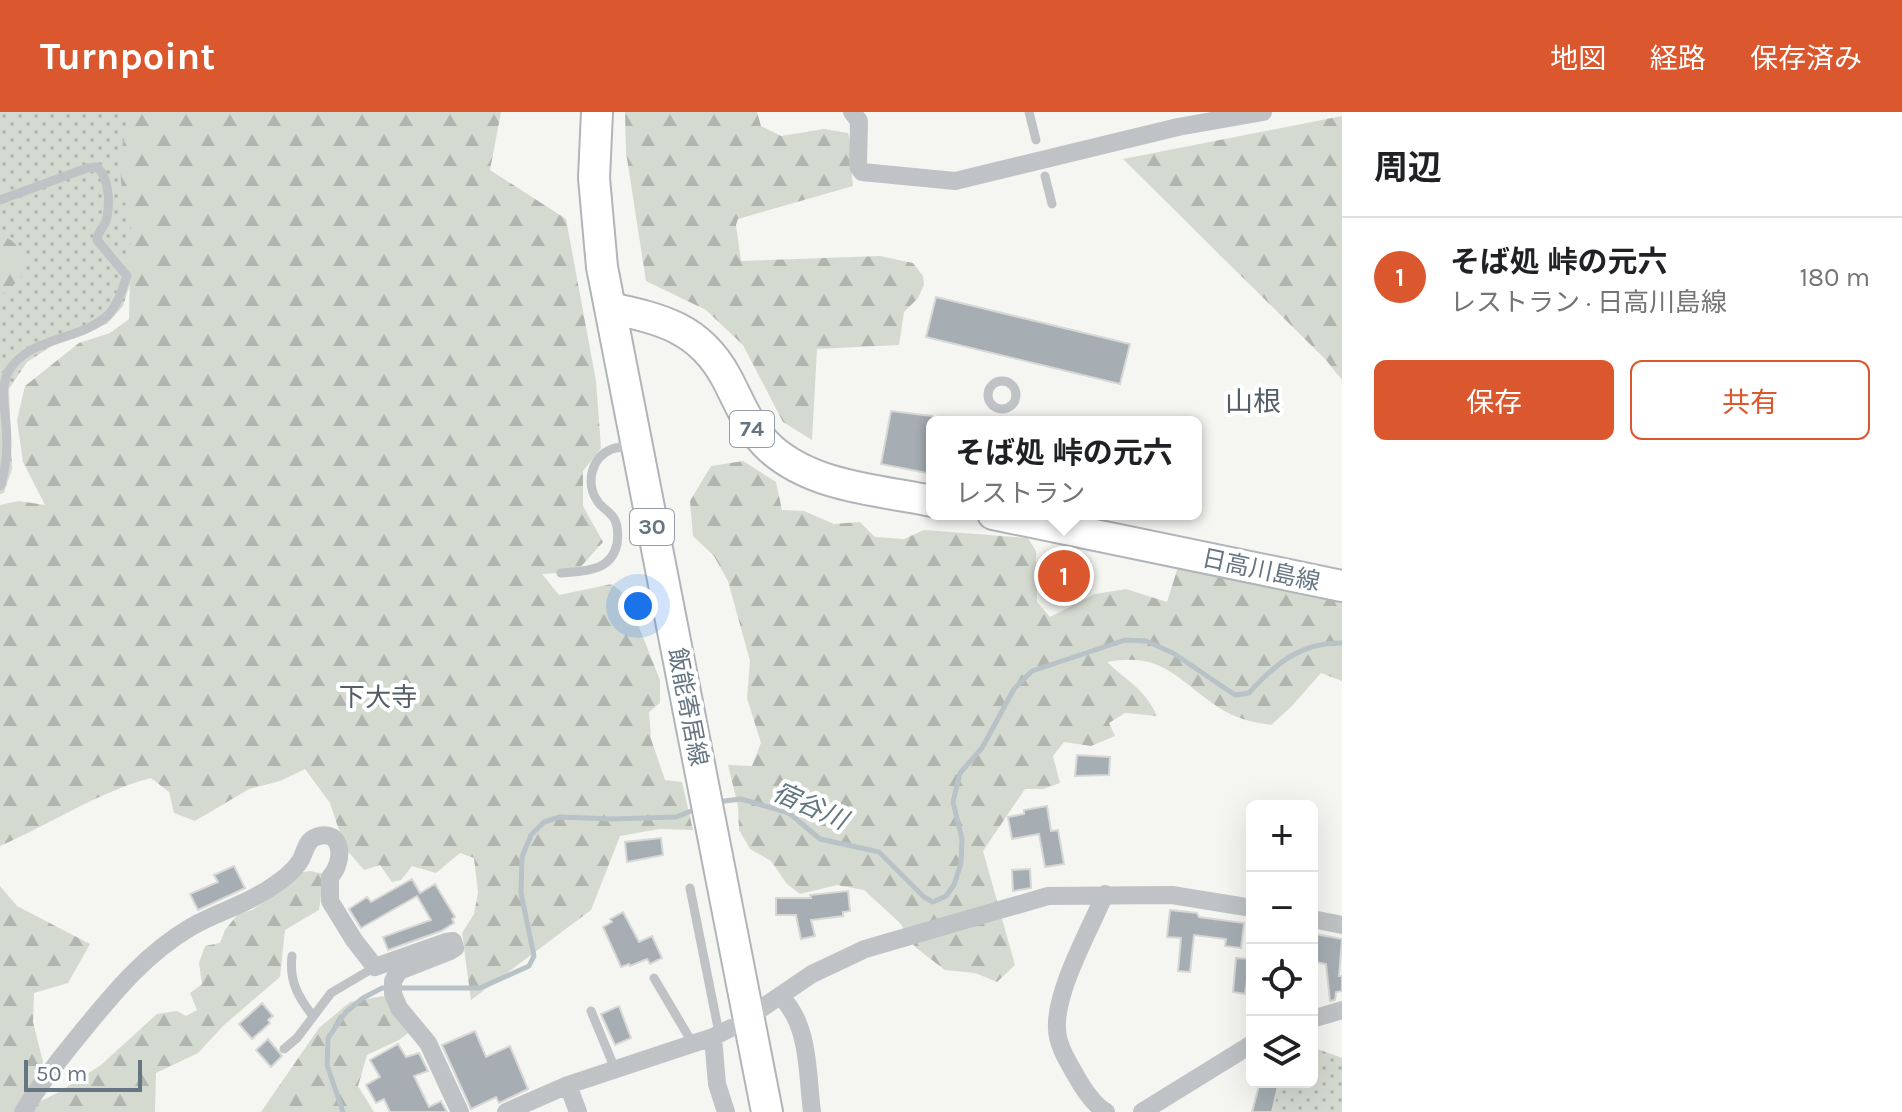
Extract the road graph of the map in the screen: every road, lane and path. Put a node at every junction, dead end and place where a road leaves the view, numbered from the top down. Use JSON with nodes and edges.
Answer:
{"nodes":[{"id":1,"x":597,"y":112,"type":"edge"},
{"id":2,"x":852,"y":112,"type":"edge"},
{"id":3,"x":1029,"y":112,"type":"edge"},
{"id":4,"x":1263,"y":112,"type":"edge"},
{"id":5,"x":1036,"y":140,"type":"dead end"},
{"id":6,"x":1045,"y":176,"type":"dead end"},
{"id":7,"x":0,"y":200,"type":"edge"},
{"id":8,"x":1052,"y":204,"type":"dead end"},
{"id":9,"x":610,"y":308,"type":"junction"},
{"id":10,"x":1000,"y":409,"type":"dead end"},
{"id":11,"x":1000,"y":416,"type":"edge"},
{"id":12,"x":636,"y":445,"type":"junction"},
{"id":13,"x":0,"y":486,"type":"edge"},
{"id":14,"x":926,"y":500,"type":"edge"},
{"id":15,"x":1026,"y":520,"type":"edge"},
{"id":16,"x":561,"y":573,"type":"dead end"},
{"id":17,"x":1342,"y":586,"type":"edge"},
{"id":18,"x":690,"y":888,"type":"dead end"},
{"id":19,"x":1105,"y":894,"type":"junction"},
{"id":20,"x":1246,"y":907,"type":"edge"},
{"id":21,"x":1318,"y":920,"type":"edge"},
{"id":22,"x":1342,"y":925,"type":"edge"},
{"id":23,"x":292,"y":956,"type":"dead end"},
{"id":24,"x":375,"y":967,"type":"junction"},
{"id":25,"x":654,"y":978,"type":"dead end"},
{"id":26,"x":780,"y":996,"type":"junction"},
{"id":27,"x":762,"y":1008,"type":"dead end"},
{"id":28,"x":1342,"y":1010,"type":"edge"},
{"id":29,"x":591,"y":1011,"type":"dead end"},
{"id":30,"x":313,"y":1016,"type":"junction"},
{"id":31,"x":1318,"y":1017,"type":"edge"},
{"id":32,"x":721,"y":1033,"type":"junction"},
{"id":33,"x":693,"y":1044,"type":"junction"},
{"id":34,"x":1246,"y":1048,"type":"edge"},
{"id":35,"x":284,"y":1049,"type":"dead end"},
{"id":36,"x":615,"y":1069,"type":"junction"},
{"id":37,"x":568,"y":1085,"type":"junction"},
{"id":38,"x":23,"y":1112,"type":"edge"},
{"id":39,"x":460,"y":1112,"type":"edge"},
{"id":40,"x":506,"y":1112,"type":"edge"},
{"id":41,"x":578,"y":1112,"type":"edge"},
{"id":42,"x":726,"y":1112,"type":"edge"},
{"id":43,"x":767,"y":1112,"type":"edge"},
{"id":44,"x":812,"y":1112,"type":"edge"},
{"id":45,"x":1106,"y":1112,"type":"edge"},
{"id":46,"x":1142,"y":1112,"type":"edge"}],
"edges":[{"from":1,"to":9,"type":"main road","name":"飯能寄居線","number":"30"},
{"from":2,"to":4,"type":"street"},
{"from":3,"to":5,"type":"lane"},
{"from":6,"to":8,"type":"lane"},
{"from":7,"to":13,"type":"lane"},
{"from":9,"to":12,"type":"main road","name":"飯能寄居線","number":"30"},
{"from":9,"to":14,"type":"main road","number":"74"},
{"from":10,"to":11,"type":"lane"},
{"from":12,"to":16,"type":"lane"},
{"from":12,"to":43,"type":"main road","name":"飯能寄居線","number":"30"},
{"from":15,"to":17,"type":"main road","name":"日高川島線"},
{"from":18,"to":32,"type":"lane"},
{"from":19,"to":20,"type":"street"},
{"from":19,"to":26,"type":"street"},
{"from":19,"to":45,"type":"street"},
{"from":21,"to":22,"type":"street"},
{"from":23,"to":30,"type":"lane"},
{"from":24,"to":30,"type":"lane"},
{"from":24,"to":38,"type":"street"},
{"from":24,"to":39,"type":"street"},
{"from":25,"to":33,"type":"lane"},
{"from":26,"to":27,"type":"street"},
{"from":26,"to":44,"type":"street"},
{"from":28,"to":31,"type":"street"},
{"from":29,"to":36,"type":"lane"},
{"from":30,"to":35,"type":"lane"},
{"from":32,"to":33,"type":"street"},
{"from":32,"to":42,"type":"street"},
{"from":33,"to":36,"type":"street"},
{"from":34,"to":46,"type":"street"},
{"from":36,"to":37,"type":"street"},
{"from":37,"to":40,"type":"street"},
{"from":37,"to":41,"type":"street"}]}
